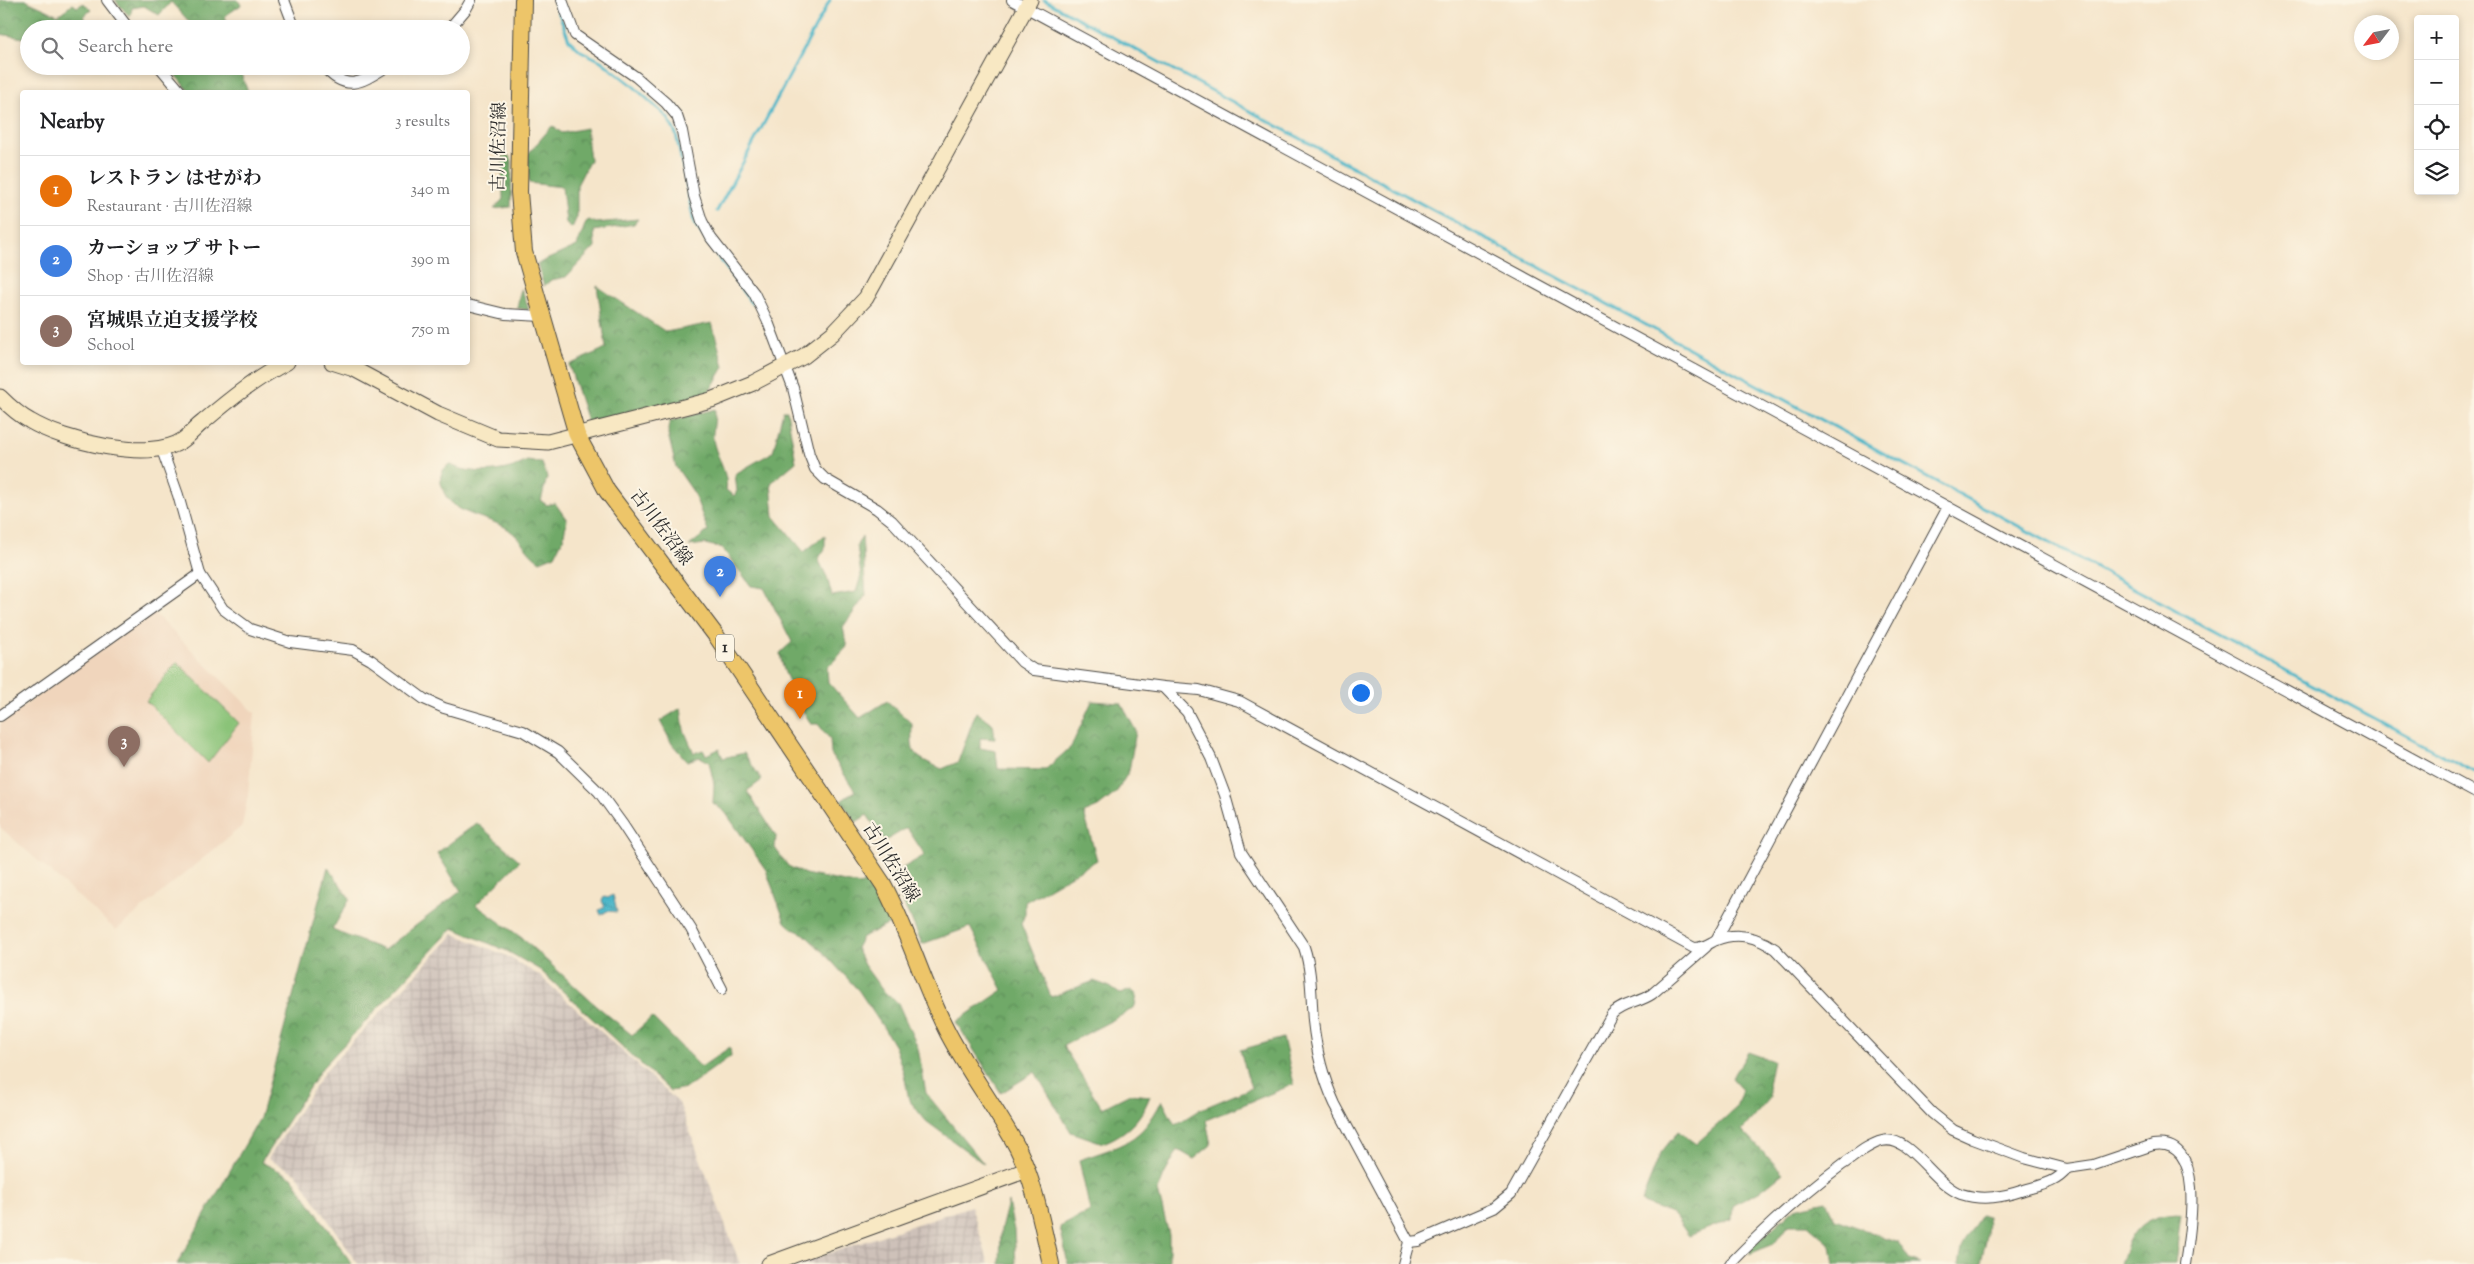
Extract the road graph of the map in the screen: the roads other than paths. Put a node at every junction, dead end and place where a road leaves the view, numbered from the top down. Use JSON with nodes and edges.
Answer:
{"nodes":[{"id":1,"x":107,"y":0,"type":"edge"},
{"id":2,"x":284,"y":0,"type":"edge"},
{"id":3,"x":471,"y":0,"type":"edge"},
{"id":4,"x":523,"y":0,"type":"edge"},
{"id":5,"x":562,"y":0,"type":"edge"},
{"id":6,"x":1012,"y":0,"type":"edge"},
{"id":7,"x":1028,"y":4,"type":"edge"},
{"id":8,"x":122,"y":20,"type":"edge"},
{"id":9,"x":292,"y":20,"type":"edge"},
{"id":10,"x":456,"y":20,"type":"edge"},
{"id":11,"x":167,"y":75,"type":"edge"},
{"id":12,"x":333,"y":75,"type":"edge"},
{"id":13,"x":374,"y":75,"type":"edge"},
{"id":14,"x":179,"y":90,"type":"edge"},
{"id":15,"x":470,"y":305,"type":"edge"},
{"id":16,"x":542,"y":316,"type":"junction"},
{"id":17,"x":282,"y":365,"type":"edge"},
{"id":18,"x":341,"y":365,"type":"edge"},
{"id":19,"x":786,"y":368,"type":"junction"},
{"id":20,"x":0,"y":397,"type":"edge"},
{"id":21,"x":577,"y":435,"type":"junction"},
{"id":22,"x":162,"y":450,"type":"junction"},
{"id":23,"x":1948,"y":507,"type":"junction"},
{"id":24,"x":200,"y":574,"type":"junction"},
{"id":25,"x":1163,"y":687,"type":"junction"},
{"id":26,"x":0,"y":716,"type":"edge"},
{"id":27,"x":2474,"y":792,"type":"edge"},
{"id":28,"x":1716,"y":940,"type":"junction"},
{"id":29,"x":1707,"y":946,"type":"junction"},
{"id":30,"x":722,"y":989,"type":"dead end"},
{"id":31,"x":2067,"y":1169,"type":"junction"},
{"id":32,"x":1027,"y":1170,"type":"junction"},
{"id":33,"x":1409,"y":1242,"type":"junction"},
{"id":34,"x":769,"y":1264,"type":"edge"},
{"id":35,"x":1051,"y":1264,"type":"edge"},
{"id":36,"x":1403,"y":1264,"type":"edge"},
{"id":37,"x":1730,"y":1264,"type":"edge"},
{"id":38,"x":2185,"y":1264,"type":"edge"}],
"edges":[{"from":1,"to":8,"type":"street"},
{"from":2,"to":9,"type":"street"},
{"from":3,"to":10,"type":"street"},
{"from":4,"to":16,"type":"main road","name":"古川佐沼線","number":"1"},
{"from":5,"to":19,"type":"street"},
{"from":6,"to":7,"type":"street"},
{"from":7,"to":19,"type":"street"},
{"from":7,"to":23,"type":"street"},
{"from":11,"to":14,"type":"street"},
{"from":12,"to":13,"type":"street"},
{"from":15,"to":16,"type":"street"},
{"from":16,"to":21,"type":"main road","name":"古川佐沼線","number":"1"},
{"from":17,"to":22,"type":"street"},
{"from":18,"to":21,"type":"street"},
{"from":19,"to":21,"type":"street"},
{"from":19,"to":25,"type":"street"},
{"from":20,"to":22,"type":"street"},
{"from":21,"to":32,"type":"main road","name":"古川佐沼線","number":"1"},
{"from":22,"to":24,"type":"street"},
{"from":23,"to":27,"type":"street"},
{"from":23,"to":28,"type":"street"},
{"from":24,"to":26,"type":"street"},
{"from":24,"to":30,"type":"street"},
{"from":25,"to":29,"type":"street"},
{"from":25,"to":33,"type":"street"},
{"from":28,"to":29,"type":"street"},
{"from":28,"to":31,"type":"street"},
{"from":29,"to":33,"type":"street"},
{"from":31,"to":37,"type":"street"},
{"from":31,"to":38,"type":"street"},
{"from":32,"to":34,"type":"street"},
{"from":32,"to":35,"type":"main road","name":"古川佐沼線","number":"1"},
{"from":33,"to":36,"type":"street"}]}
